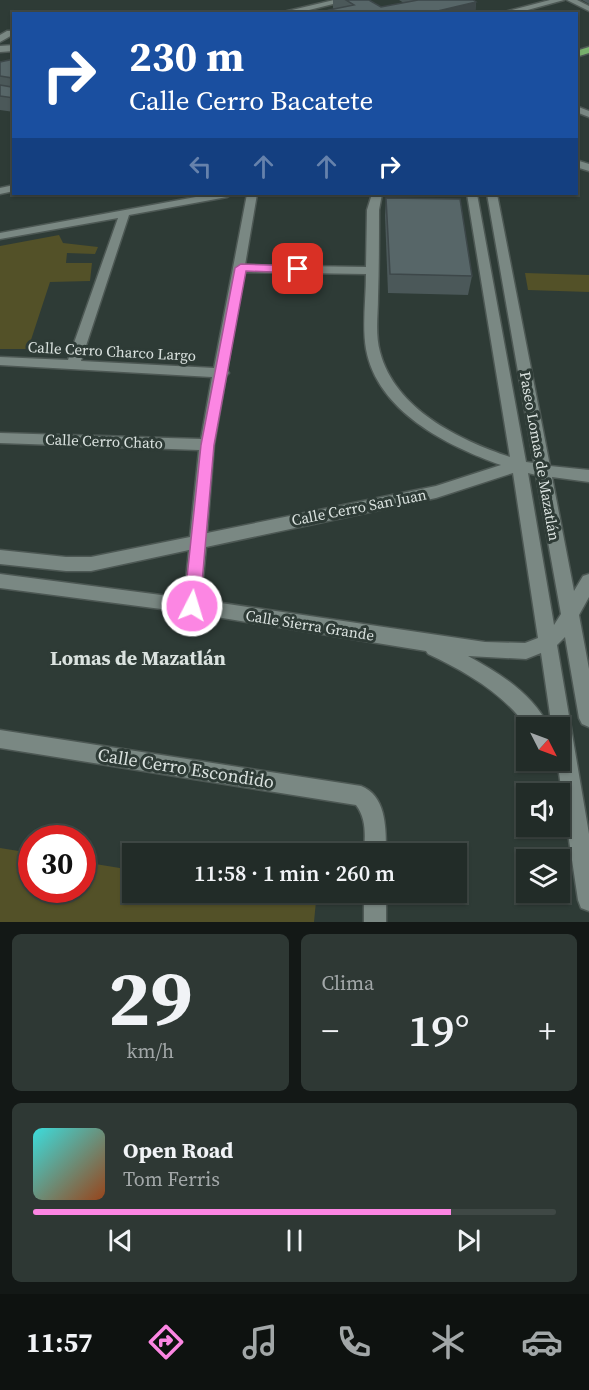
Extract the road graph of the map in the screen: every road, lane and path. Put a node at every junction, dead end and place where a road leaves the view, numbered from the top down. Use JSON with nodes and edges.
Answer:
{"nodes":[{"id":1,"x":345,"y":0,"type":"edge"},
{"id":2,"x":560,"y":0,"type":"edge"},
{"id":3,"x":571,"y":0,"type":"edge"},
{"id":4,"x":589,"y":9,"type":"edge"},
{"id":5,"x":318,"y":10,"type":"edge"},
{"id":6,"x":295,"y":12,"type":"edge"},
{"id":7,"x":509,"y":12,"type":"edge"},
{"id":8,"x":10,"y":33,"type":"dead end"},
{"id":9,"x":0,"y":39,"type":"edge"},
{"id":10,"x":221,"y":195,"type":"edge"},
{"id":11,"x":252,"y":195,"type":"edge"},
{"id":12,"x":377,"y":195,"type":"edge"},
{"id":13,"x":472,"y":195,"type":"edge"},
{"id":14,"x":492,"y":195,"type":"edge"},
{"id":15,"x":125,"y":212,"type":"junction"},
{"id":16,"x":0,"y":237,"type":"edge"},
{"id":17,"x":241,"y":268,"type":"junction"},
{"id":18,"x":372,"y":272,"type":"junction"},
{"id":19,"x":0,"y":361,"type":"edge"},
{"id":20,"x":73,"y":365,"type":"junction"},
{"id":21,"x":222,"y":373,"type":"junction"},
{"id":22,"x":0,"y":438,"type":"edge"},
{"id":23,"x":207,"y":445,"type":"junction"},
{"id":24,"x":519,"y":465,"type":"junction"},
{"id":25,"x":542,"y":468,"type":"junction"},
{"id":26,"x":589,"y":476,"type":"edge"},
{"id":27,"x":197,"y":542,"type":"junction"},
{"id":28,"x":0,"y":557,"type":"edge"},
{"id":29,"x":0,"y":581,"type":"edge"},
{"id":30,"x":589,"y":581,"type":"edge"},
{"id":31,"x":192,"y":606,"type":"junction"},
{"id":32,"x":569,"y":616,"type":"junction"},
{"id":33,"x":420,"y":642,"type":"junction"},
{"id":34,"x":548,"y":642,"type":"junction"},
{"id":35,"x":531,"y":717,"type":"edge"},
{"id":36,"x":589,"y":718,"type":"edge"},
{"id":37,"x":0,"y":739,"type":"edge"},
{"id":38,"x":566,"y":771,"type":"edge"},
{"id":39,"x":571,"y":781,"type":"junction"},
{"id":40,"x":375,"y":843,"type":"edge"},
{"id":41,"x":589,"y":900,"type":"edge"},
{"id":42,"x":375,"y":903,"type":"edge"},
{"id":43,"x":375,"y":922,"type":"edge"}],
"edges":[{"from":1,"to":5,"type":"street"},
{"from":2,"to":7,"type":"street"},
{"from":3,"to":4,"type":"street"},
{"from":5,"to":6,"type":"street"},
{"from":8,"to":9,"type":"street"},
{"from":10,"to":15,"type":"street"},
{"from":11,"to":17,"type":"street"},
{"from":12,"to":18,"type":"street"},
{"from":13,"to":24,"type":"street","name":"Paseo Lomas de Mazatlán"},
{"from":14,"to":25,"type":"street","name":"Paseo Lomas de Mazatlán"},
{"from":15,"to":16,"type":"street"},
{"from":15,"to":20,"type":"street"},
{"from":17,"to":18,"type":"street"},
{"from":17,"to":21,"type":"street"},
{"from":18,"to":24,"type":"street"},
{"from":19,"to":20,"type":"street","name":"Calle Cerro Charco Largo"},
{"from":20,"to":21,"type":"street","name":"Calle Cerro Charco Largo"},
{"from":21,"to":23,"type":"street"},
{"from":22,"to":23,"type":"street","name":"Calle Cerro Chato"},
{"from":23,"to":27,"type":"street"},
{"from":24,"to":25,"type":"street"},
{"from":24,"to":27,"type":"street","name":"Calle Cerro San Juan"},
{"from":24,"to":34,"type":"street","name":"Paseo Lomas de Mazatlán"},
{"from":25,"to":26,"type":"street"},
{"from":25,"to":32,"type":"street","name":"Paseo Lomas de Mazatlán"},
{"from":27,"to":28,"type":"street"},
{"from":27,"to":31,"type":"street"},
{"from":29,"to":31,"type":"street","name":"Calle Sierra Grande"},
{"from":30,"to":32,"type":"street"},
{"from":31,"to":33,"type":"street","name":"Calle Sierra Grande"},
{"from":32,"to":34,"type":"street"},
{"from":32,"to":36,"type":"street","name":"Paseo Lomas de Mazatlán"},
{"from":33,"to":34,"type":"street","name":"Calle Sierra Grande"},
{"from":33,"to":35,"type":"street"},
{"from":34,"to":39,"type":"street","name":"Paseo Lomas de Mazatlán"},
{"from":37,"to":40,"type":"street","name":"Calle Cerro Escondido"},
{"from":38,"to":39,"type":"street"},
{"from":39,"to":41,"type":"street","name":"Paseo Lomas de Mazatlán"},
{"from":42,"to":43,"type":"street"}]}
